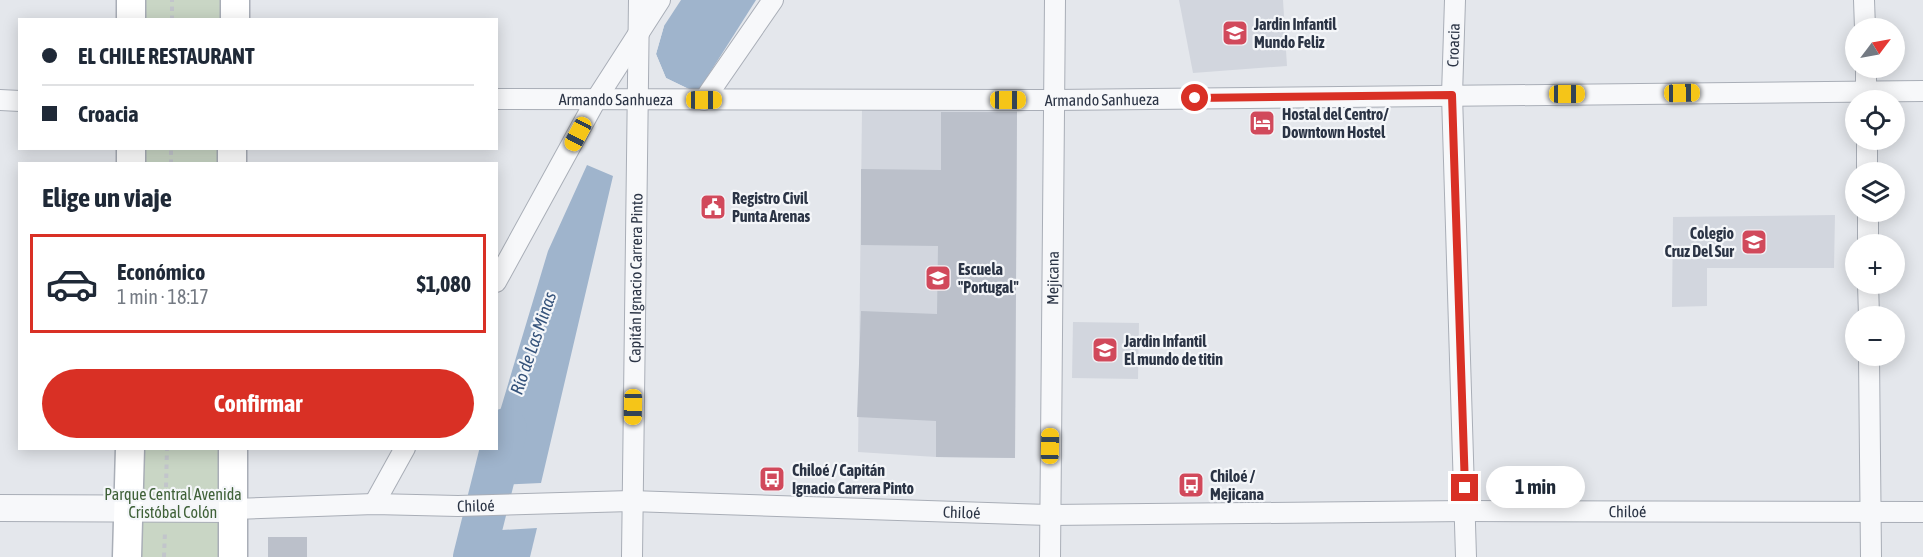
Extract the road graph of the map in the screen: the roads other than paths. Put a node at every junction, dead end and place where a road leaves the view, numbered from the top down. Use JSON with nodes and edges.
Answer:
{"nodes":[{"id":1,"x":131,"y":0,"type":"edge"},
{"id":2,"x":235,"y":0,"type":"edge"},
{"id":3,"x":639,"y":0,"type":"edge"},
{"id":4,"x":660,"y":0,"type":"edge"},
{"id":5,"x":773,"y":0,"type":"edge"},
{"id":6,"x":1055,"y":0,"type":"edge"},
{"id":7,"x":1455,"y":0,"type":"edge"},
{"id":8,"x":1864,"y":0,"type":"edge"},
{"id":9,"x":132,"y":18,"type":"edge"},
{"id":10,"x":235,"y":18,"type":"edge"},
{"id":11,"x":1865,"y":18,"type":"edge"},
{"id":12,"x":640,"y":29,"type":"junction"},
{"id":13,"x":1923,"y":91,"type":"edge"},
{"id":14,"x":1905,"y":93,"type":"edge"},
{"id":15,"x":1452,"y":95,"type":"junction"},
{"id":16,"x":1845,"y":96,"type":"edge"},
{"id":17,"x":597,"y":98,"type":"junction"},
{"id":18,"x":639,"y":98,"type":"junction"},
{"id":19,"x":498,"y":99,"type":"edge"},
{"id":20,"x":0,"y":100,"type":"edge"},
{"id":21,"x":704,"y":100,"type":"junction"},
{"id":22,"x":1054,"y":100,"type":"junction"},
{"id":23,"x":18,"y":101,"type":"edge"},
{"id":24,"x":498,"y":278,"type":"edge"},
{"id":25,"x":1869,"y":366,"type":"edge"},
{"id":26,"x":130,"y":450,"type":"edge"},
{"id":27,"x":233,"y":450,"type":"edge"},
{"id":28,"x":404,"y":450,"type":"edge"},
{"id":29,"x":631,"y":501,"type":"junction"},
{"id":30,"x":374,"y":504,"type":"junction"},
{"id":31,"x":0,"y":508,"type":"edge"},
{"id":32,"x":129,"y":508,"type":"junction"},
{"id":33,"x":233,"y":509,"type":"junction"},
{"id":34,"x":1466,"y":511,"type":"junction"},
{"id":35,"x":1923,"y":512,"type":"edge"},
{"id":36,"x":1871,"y":513,"type":"junction"},
{"id":37,"x":1049,"y":515,"type":"junction"},
{"id":38,"x":127,"y":557,"type":"edge"},
{"id":39,"x":232,"y":557,"type":"edge"},
{"id":40,"x":632,"y":557,"type":"edge"},
{"id":41,"x":1050,"y":557,"type":"edge"},
{"id":42,"x":1466,"y":557,"type":"edge"},
{"id":43,"x":1871,"y":557,"type":"edge"}],
"edges":[{"from":1,"to":9,"type":"main road"},
{"from":2,"to":10,"type":"main road"},
{"from":3,"to":12,"type":"street","name":"Capitán Ignacio Carrera Pinto"},
{"from":4,"to":12,"type":"street"},
{"from":5,"to":21,"type":"street"},
{"from":6,"to":22,"type":"street","name":"Mejicana"},
{"from":7,"to":15,"type":"street","name":"Croacia"},
{"from":8,"to":11,"type":"street"},
{"from":12,"to":17,"type":"street"},
{"from":12,"to":18,"type":"street","name":"Capitán Ignacio Carrera Pinto"},
{"from":13,"to":14,"type":"street","name":"Armando Sanhueza"},
{"from":15,"to":16,"type":"street","name":"Armando Sanhueza"},
{"from":15,"to":22,"type":"street","name":"Armando Sanhueza"},
{"from":15,"to":34,"type":"street","name":"Croacia"},
{"from":17,"to":18,"type":"street","name":"Armando Sanhueza"},
{"from":17,"to":19,"type":"street","name":"Armando Sanhueza"},
{"from":17,"to":24,"type":"street"},
{"from":18,"to":21,"type":"street","name":"Armando Sanhueza"},
{"from":18,"to":29,"type":"street","name":"Capitán Ignacio Carrera Pinto"},
{"from":20,"to":23,"type":"street"},
{"from":21,"to":22,"type":"street","name":"Armando Sanhueza"},
{"from":22,"to":37,"type":"street","name":"Mejicana"},
{"from":25,"to":36,"type":"street"},
{"from":26,"to":32,"type":"main road"},
{"from":27,"to":33,"type":"main road"},
{"from":28,"to":30,"type":"street"},
{"from":29,"to":30,"type":"street","name":"Chiloé"},
{"from":29,"to":37,"type":"street","name":"Chiloé"},
{"from":29,"to":40,"type":"street","name":"Capitán Ignacio Carrera Pinto"},
{"from":30,"to":33,"type":"street","name":"Chiloé"},
{"from":31,"to":32,"type":"street","name":"Chiloé"},
{"from":32,"to":33,"type":"street","name":"Chiloé"},
{"from":32,"to":38,"type":"main road"},
{"from":33,"to":39,"type":"main road"},
{"from":34,"to":36,"type":"street","name":"Chiloé"},
{"from":34,"to":37,"type":"street","name":"Chiloé"},
{"from":34,"to":42,"type":"street","name":"Croacia"},
{"from":35,"to":36,"type":"street","name":"Chiloé"},
{"from":36,"to":43,"type":"street"},
{"from":37,"to":41,"type":"street","name":"Mejicana"}]}
